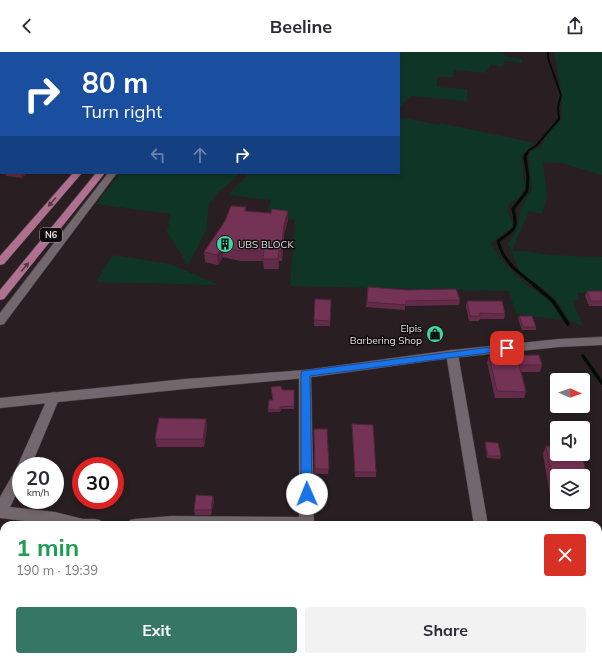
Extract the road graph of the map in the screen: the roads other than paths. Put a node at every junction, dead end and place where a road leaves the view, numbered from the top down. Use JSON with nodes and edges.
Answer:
{"nodes":[{"id":1,"x":77,"y":174,"type":"edge"},
{"id":2,"x":101,"y":174,"type":"edge"},
{"id":3,"x":112,"y":174,"type":"edge"},
{"id":4,"x":0,"y":262,"type":"edge"},
{"id":5,"x":0,"y":297,"type":"edge"},
{"id":6,"x":0,"y":321,"type":"edge"},
{"id":7,"x":602,"y":341,"type":"edge"},
{"id":8,"x":452,"y":354,"type":"junction"},
{"id":9,"x":305,"y":374,"type":"junction"},
{"id":10,"x":54,"y":397,"type":"junction"},
{"id":11,"x":0,"y":403,"type":"edge"},
{"id":12,"x":28,"y":457,"type":"edge"},
{"id":13,"x":12,"y":489,"type":"edge"},
{"id":14,"x":0,"y":512,"type":"edge"},
{"id":15,"x":67,"y":521,"type":"edge"},
{"id":16,"x":307,"y":521,"type":"edge"},
{"id":17,"x":480,"y":521,"type":"edge"}],
"edges":[{"from":1,"to":4,"type":"main road","number":"N6","one_way":true},
{"from":5,"to":2,"type":"main road","number":"N6","one_way":true},
{"from":3,"to":6,"type":"street"},
{"from":7,"to":8,"type":"street"},
{"from":8,"to":9,"type":"street"},
{"from":8,"to":17,"type":"street"},
{"from":9,"to":10,"type":"street"},
{"from":9,"to":16,"type":"street"},
{"from":10,"to":11,"type":"street"},
{"from":10,"to":12,"type":"street"},
{"from":13,"to":14,"type":"street"},
{"from":14,"to":15,"type":"street"}]}
